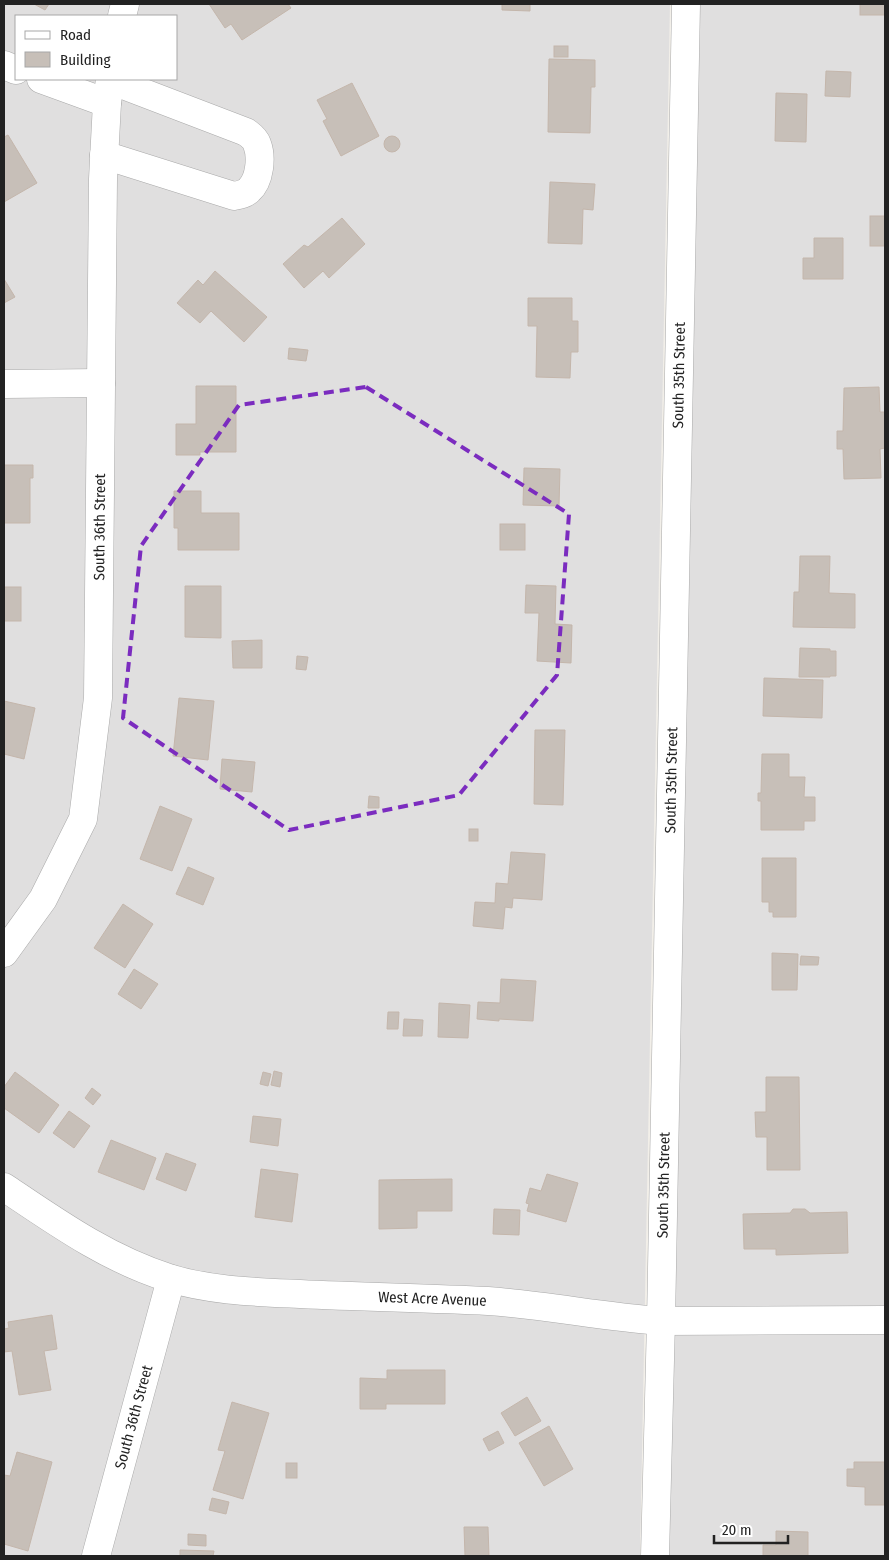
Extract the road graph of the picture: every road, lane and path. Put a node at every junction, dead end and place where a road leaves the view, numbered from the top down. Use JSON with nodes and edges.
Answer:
{"nodes":[{"id":1,"x":686,"y":4,"type":"edge"},
{"id":2,"x":50,"y":80,"type":"edge"},
{"id":3,"x":109,"y":87,"type":"edge"},
{"id":4,"x":104,"y":156,"type":"junction"},
{"id":5,"x":101,"y":383,"type":"junction"},
{"id":6,"x":4,"y":384,"type":"edge"},
{"id":7,"x":4,"y":953,"type":"edge"},
{"id":8,"x":4,"y":1187,"type":"edge"},
{"id":9,"x":171,"y":1279,"type":"junction"},
{"id":10,"x":885,"y":1320,"type":"edge"},
{"id":11,"x":661,"y":1321,"type":"junction"},
{"id":12,"x":96,"y":1556,"type":"edge"},
{"id":13,"x":655,"y":1556,"type":"edge"}],
"edges":[{"from":1,"to":11,"type":"street","name":"South 35th Street"},
{"from":2,"to":3,"type":"street"},
{"from":3,"to":4,"type":"street","name":"South 36th Street"},
{"from":3,"to":4,"type":"street"},
{"from":4,"to":5,"type":"street","name":"South 36th Street"},
{"from":5,"to":6,"type":"street"},
{"from":5,"to":7,"type":"street","name":"South 36th Street"},
{"from":8,"to":9,"type":"street","name":"West Acre Avenue"},
{"from":9,"to":11,"type":"street","name":"West Acre Avenue"},
{"from":9,"to":12,"type":"street","name":"South 36th Street"},
{"from":10,"to":11,"type":"street","name":"West Acre Avenue"},
{"from":11,"to":13,"type":"street","name":"South 35th Street"}]}
